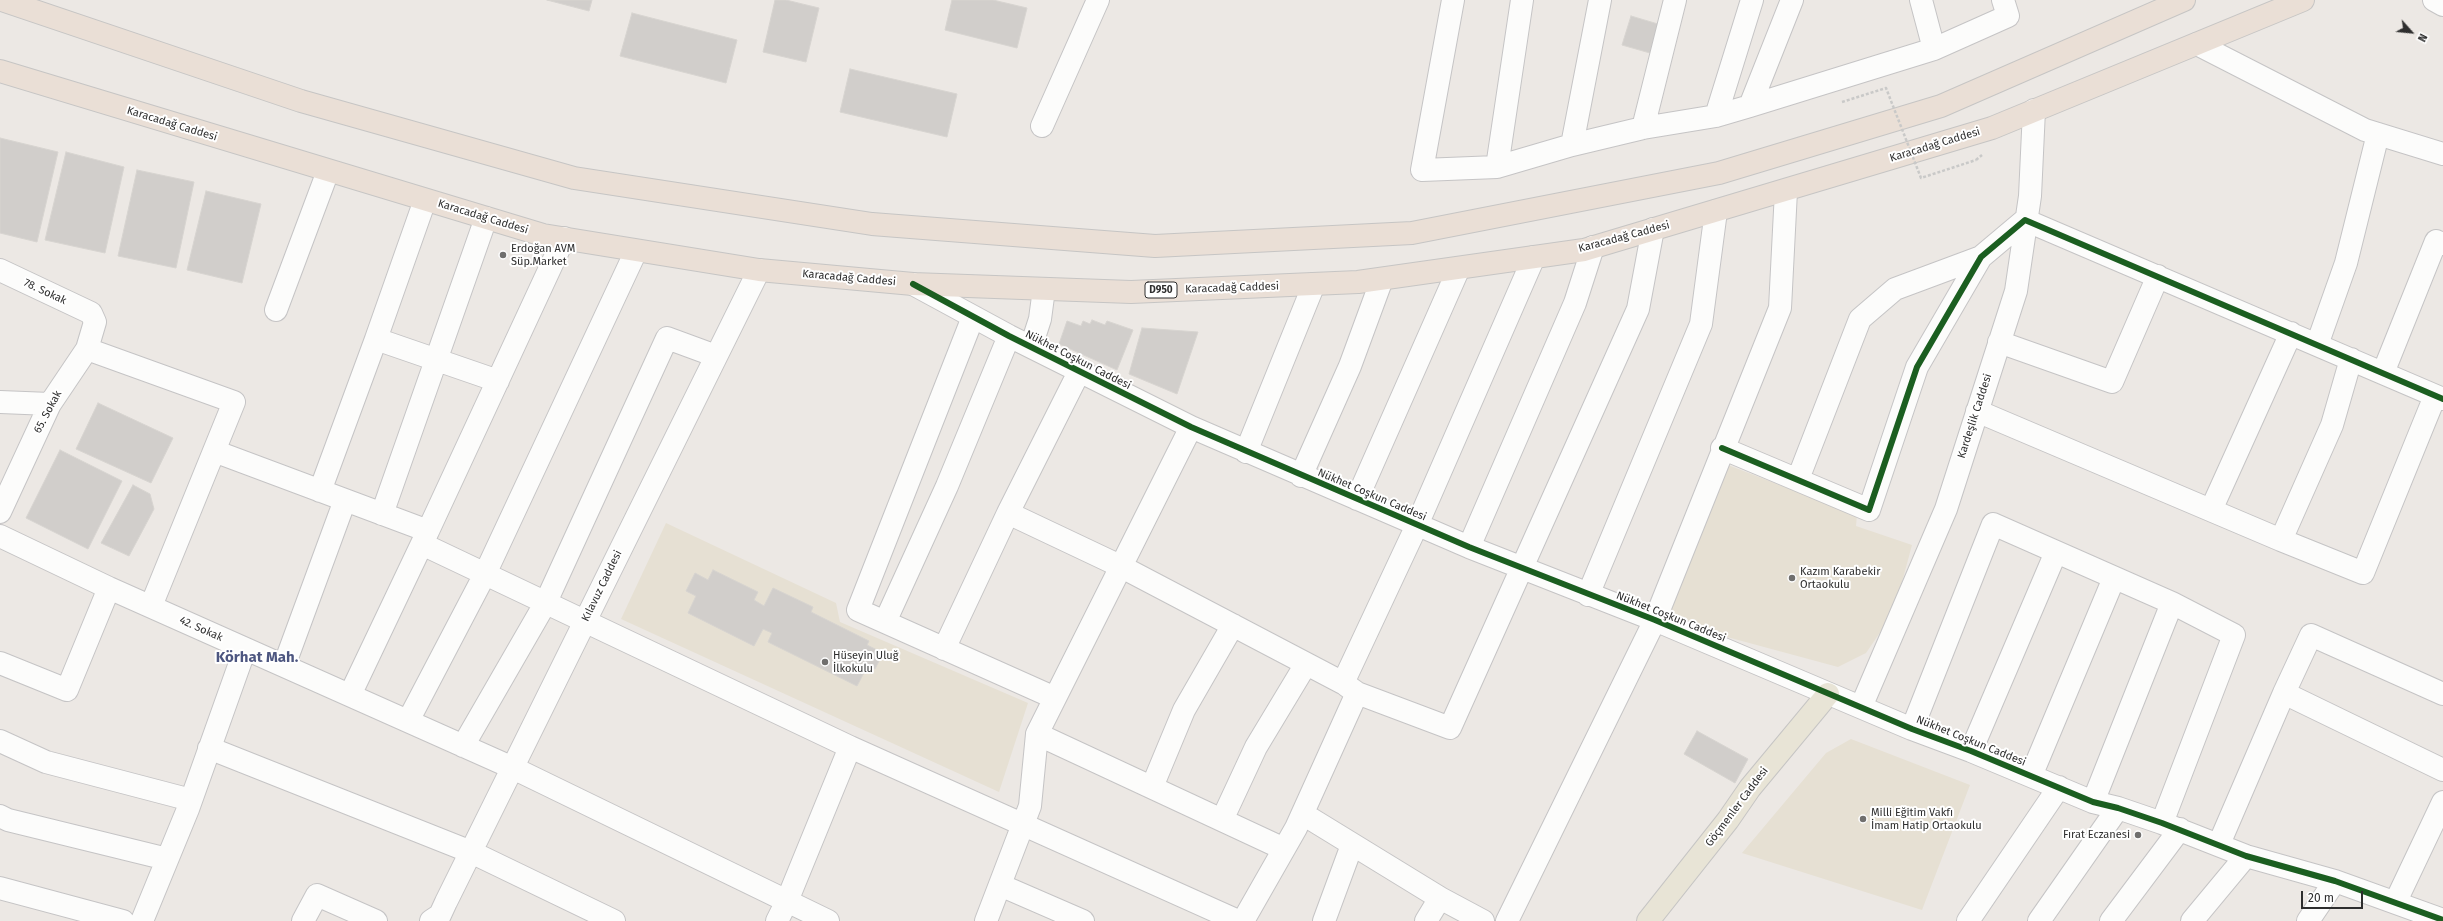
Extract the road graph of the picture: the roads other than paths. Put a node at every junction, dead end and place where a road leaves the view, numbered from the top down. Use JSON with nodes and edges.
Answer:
{"nodes":[{"id":1,"x":2,"y":0,"type":"edge"},
{"id":2,"x":1098,"y":0,"type":"edge"},
{"id":3,"x":1453,"y":0,"type":"edge"},
{"id":4,"x":1522,"y":0,"type":"edge"},
{"id":5,"x":1600,"y":0,"type":"edge"},
{"id":6,"x":1674,"y":0,"type":"edge"},
{"id":7,"x":1752,"y":0,"type":"edge"},
{"id":8,"x":1792,"y":0,"type":"edge"},
{"id":9,"x":1921,"y":0,"type":"edge"},
{"id":10,"x":2003,"y":0,"type":"edge"},
{"id":11,"x":2184,"y":0,"type":"edge"},
{"id":12,"x":2303,"y":0,"type":"edge"},
{"id":13,"x":2434,"y":0,"type":"edge"},
{"id":14,"x":2443,"y":5,"type":"edge"},
{"id":15,"x":2197,"y":44,"type":"junction"},
{"id":16,"x":1934,"y":49,"type":"junction"},
{"id":17,"x":0,"y":71,"type":"edge"},
{"id":18,"x":1750,"y":106,"type":"junction"},
{"id":19,"x":2034,"y":110,"type":"junction"},
{"id":20,"x":1716,"y":116,"type":"junction"},
{"id":21,"x":1042,"y":126,"type":"dead end"},
{"id":22,"x":1643,"y":128,"type":"junction"},
{"id":23,"x":2378,"y":134,"type":"junction"},
{"id":24,"x":1572,"y":145,"type":"junction"},
{"id":25,"x":2443,"y":154,"type":"edge"},
{"id":26,"x":1497,"y":166,"type":"junction"},
{"id":27,"x":328,"y":171,"type":"junction"},
{"id":28,"x":1786,"y":191,"type":"junction"},
{"id":29,"x":425,"y":200,"type":"junction"},
{"id":30,"x":1716,"y":211,"type":"junction"},
{"id":31,"x":486,"y":218,"type":"junction"},
{"id":32,"x":2025,"y":220,"type":"junction"},
{"id":33,"x":1652,"y":229,"type":"junction"},
{"id":34,"x":564,"y":238,"type":"junction"},
{"id":35,"x":2443,"y":244,"type":"edge"},
{"id":36,"x":1593,"y":247,"type":"junction"},
{"id":37,"x":636,"y":251,"type":"junction"},
{"id":38,"x":1534,"y":257,"type":"junction"},
{"id":39,"x":1981,"y":257,"type":"junction"},
{"id":40,"x":1458,"y":268,"type":"junction"},
{"id":41,"x":0,"y":270,"type":"edge"},
{"id":42,"x":759,"y":270,"type":"junction"},
{"id":43,"x":2158,"y":276,"type":"junction"},
{"id":44,"x":1382,"y":279,"type":"junction"},
{"id":45,"x":913,"y":284,"type":"junction"},
{"id":46,"x":1314,"y":284,"type":"junction"},
{"id":47,"x":1044,"y":289,"type":"junction"},
{"id":48,"x":276,"y":310,"type":"dead end"},
{"id":49,"x":91,"y":313,"type":"joint"},
{"id":50,"x":973,"y":317,"type":"junction"},
{"id":51,"x":2291,"y":333,"type":"junction"},
{"id":52,"x":1009,"y":336,"type":"junction"},
{"id":53,"x":376,"y":339,"type":"junction"},
{"id":54,"x":1999,"y":342,"type":"junction"},
{"id":55,"x":2317,"y":344,"type":"junction"},
{"id":56,"x":1031,"y":347,"type":"junction"},
{"id":57,"x":87,"y":349,"type":"junction"},
{"id":58,"x":716,"y":356,"type":"junction"},
{"id":59,"x":2351,"y":359,"type":"junction"},
{"id":60,"x":438,"y":360,"type":"junction"},
{"id":61,"x":1079,"y":372,"type":"junction"},
{"id":62,"x":2383,"y":373,"type":"junction"},
{"id":63,"x":498,"y":381,"type":"junction"},
{"id":64,"x":2439,"y":398,"type":"edge"},
{"id":65,"x":0,"y":402,"type":"edge"},
{"id":66,"x":50,"y":404,"type":"junction"},
{"id":67,"x":1977,"y":412,"type":"junction"},
{"id":68,"x":1190,"y":427,"type":"junction"},
{"id":69,"x":1722,"y":448,"type":"junction"},
{"id":70,"x":214,"y":451,"type":"junction"},
{"id":71,"x":1246,"y":452,"type":"junction"},
{"id":72,"x":1301,"y":476,"type":"junction"},
{"id":73,"x":1798,"y":480,"type":"junction"},
{"id":74,"x":320,"y":491,"type":"junction"},
{"id":75,"x":1357,"y":499,"type":"junction"},
{"id":76,"x":346,"y":500,"type":"junction"},
{"id":77,"x":2211,"y":510,"type":"junction"},
{"id":78,"x":0,"y":512,"type":"edge"},
{"id":79,"x":1008,"y":513,"type":"junction"},
{"id":80,"x":382,"y":514,"type":"junction"},
{"id":81,"x":1417,"y":525,"type":"junction"},
{"id":82,"x":0,"y":536,"type":"edge"},
{"id":83,"x":425,"y":538,"type":"junction"},
{"id":84,"x":2281,"y":540,"type":"junction"},
{"id":85,"x":1469,"y":547,"type":"junction"},
{"id":86,"x":2056,"y":552,"type":"junction"},
{"id":87,"x":1120,"y":566,"type":"junction"},
{"id":88,"x":1523,"y":568,"type":"junction"},
{"id":89,"x":485,"y":574,"type":"junction"},
{"id":90,"x":2114,"y":578,"type":"junction"},
{"id":91,"x":110,"y":588,"type":"junction"},
{"id":92,"x":1588,"y":595,"type":"junction"},
{"id":93,"x":546,"y":602,"type":"junction"},
{"id":94,"x":2172,"y":603,"type":"junction"},
{"id":95,"x":151,"y":606,"type":"junction"},
{"id":96,"x":585,"y":620,"type":"junction"},
{"id":97,"x":1655,"y":620,"type":"junction"},
{"id":98,"x":885,"y":622,"type":"junction"},
{"id":99,"x":1233,"y":626,"type":"junction"},
{"id":100,"x":245,"y":648,"type":"junction"},
{"id":101,"x":944,"y":649,"type":"junction"},
{"id":102,"x":0,"y":663,"type":"edge"},
{"id":103,"x":1306,"y":664,"type":"junction"},
{"id":104,"x":284,"y":666,"type":"junction"},
{"id":105,"x":1350,"y":688,"type":"junction"},
{"id":106,"x":2284,"y":693,"type":"junction"},
{"id":107,"x":1828,"y":694,"type":"junction"},
{"id":108,"x":2443,"y":694,"type":"edge"},
{"id":109,"x":350,"y":695,"type":"junction"},
{"id":110,"x":1055,"y":698,"type":"junction"},
{"id":111,"x":1861,"y":707,"type":"junction"},
{"id":112,"x":408,"y":721,"type":"junction"},
{"id":113,"x":1912,"y":729,"type":"junction"},
{"id":114,"x":1037,"y":734,"type":"junction"},
{"id":115,"x":0,"y":741,"type":"edge"},
{"id":116,"x":464,"y":746,"type":"junction"},
{"id":117,"x":850,"y":747,"type":"junction"},
{"id":118,"x":209,"y":748,"type":"junction"},
{"id":119,"x":1971,"y":751,"type":"junction"},
{"id":120,"x":513,"y":768,"type":"junction"},
{"id":121,"x":2443,"y":770,"type":"edge"},
{"id":122,"x":2031,"y":776,"type":"junction"},
{"id":123,"x":2059,"y":787,"type":"junction"},
{"id":124,"x":1152,"y":788,"type":"junction"},
{"id":125,"x":191,"y":800,"type":"junction"},
{"id":126,"x":2093,"y":802,"type":"junction"},
{"id":127,"x":2443,"y":802,"type":"edge"},
{"id":128,"x":2118,"y":808,"type":"junction"},
{"id":129,"x":1302,"y":814,"type":"junction"},
{"id":130,"x":0,"y":816,"type":"edge"},
{"id":131,"x":1222,"y":820,"type":"junction"},
{"id":132,"x":1023,"y":825,"type":"junction"},
{"id":133,"x":2171,"y":826,"type":"junction"},
{"id":134,"x":1352,"y":844,"type":"junction"},
{"id":135,"x":2219,"y":844,"type":"junction"},
{"id":136,"x":1284,"y":849,"type":"junction"},
{"id":137,"x":471,"y":852,"type":"junction"},
{"id":138,"x":2246,"y":856,"type":"junction"},
{"id":139,"x":167,"y":859,"type":"junction"},
{"id":140,"x":2336,"y":880,"type":"junction"},
{"id":141,"x":1000,"y":885,"type":"junction"},
{"id":142,"x":0,"y":888,"type":"edge"},
{"id":143,"x":1440,"y":898,"type":"junction"},
{"id":144,"x":787,"y":901,"type":"junction"},
{"id":145,"x":2396,"y":901,"type":"junction"},
{"id":146,"x":439,"y":915,"type":"edge"},
{"id":147,"x":2443,"y":920,"type":"edge"},
{"id":148,"x":123,"y":921,"type":"edge"},
{"id":149,"x":142,"y":921,"type":"edge"},
{"id":150,"x":303,"y":921,"type":"edge"},
{"id":151,"x":376,"y":921,"type":"edge"},
{"id":152,"x":614,"y":921,"type":"edge"},
{"id":153,"x":777,"y":921,"type":"edge"},
{"id":154,"x":828,"y":921,"type":"edge"},
{"id":155,"x":986,"y":921,"type":"edge"},
{"id":156,"x":1083,"y":921,"type":"edge"},
{"id":157,"x":1238,"y":921,"type":"edge"},
{"id":158,"x":1243,"y":921,"type":"edge"},
{"id":159,"x":1324,"y":921,"type":"edge"},
{"id":160,"x":1426,"y":921,"type":"edge"},
{"id":161,"x":1483,"y":921,"type":"edge"},
{"id":162,"x":1507,"y":921,"type":"edge"},
{"id":163,"x":1648,"y":921,"type":"edge"},
{"id":164,"x":1968,"y":921,"type":"edge"},
{"id":165,"x":2039,"y":921,"type":"edge"},
{"id":166,"x":2111,"y":921,"type":"edge"},
{"id":167,"x":2192,"y":921,"type":"edge"},
{"id":168,"x":2308,"y":921,"type":"edge"}],
"edges":[{"from":1,"to":11,"type":"highway"},
{"from":2,"to":21,"type":"street"},
{"from":3,"to":26,"type":"street"},
{"from":4,"to":26,"type":"street"},
{"from":5,"to":24,"type":"street"},
{"from":6,"to":22,"type":"street"},
{"from":7,"to":20,"type":"street"},
{"from":8,"to":18,"type":"street"},
{"from":9,"to":16,"type":"street"},
{"from":10,"to":16,"type":"street"},
{"from":12,"to":15,"type":"highway","name":"Karacadağ Caddesi","number":"D950"},
{"from":13,"to":14,"type":"street"},
{"from":15,"to":19,"type":"highway","name":"Karacadağ Caddesi","number":"D950"},
{"from":15,"to":23,"type":"street"},
{"from":16,"to":18,"type":"street"},
{"from":17,"to":27,"type":"highway","name":"Karacadağ Caddesi","number":"D950"},
{"from":18,"to":20,"type":"street"},
{"from":19,"to":28,"type":"highway","name":"Karacadağ Caddesi","number":"D950"},
{"from":19,"to":32,"type":"street","name":"Kardeşlik Caddesi"},
{"from":20,"to":22,"type":"street"},
{"from":22,"to":24,"type":"street"},
{"from":23,"to":25,"type":"street"},
{"from":23,"to":55,"type":"street"},
{"from":24,"to":26,"type":"street"},
{"from":27,"to":29,"type":"highway","name":"Karacadağ Caddesi","number":"D950"},
{"from":27,"to":48,"type":"street"},
{"from":28,"to":30,"type":"highway","name":"Karacadağ Caddesi","number":"D950"},
{"from":28,"to":69,"type":"street"},
{"from":29,"to":31,"type":"highway","name":"Karacadağ Caddesi","number":"D950"},
{"from":29,"to":53,"type":"street"},
{"from":30,"to":33,"type":"highway","name":"Karacadağ Caddesi","number":"D950"},
{"from":30,"to":92,"type":"street"},
{"from":31,"to":34,"type":"highway","name":"Karacadağ Caddesi","number":"D950"},
{"from":31,"to":60,"type":"street"},
{"from":32,"to":39,"type":"street"},
{"from":32,"to":43,"type":"street"},
{"from":32,"to":54,"type":"street","name":"Kardeşlik Caddesi"},
{"from":33,"to":36,"type":"highway","name":"Karacadağ Caddesi","number":"D950"},
{"from":33,"to":88,"type":"street"},
{"from":34,"to":37,"type":"highway","name":"Karacadağ Caddesi","number":"D950"},
{"from":34,"to":63,"type":"street"},
{"from":35,"to":62,"type":"street"},
{"from":36,"to":38,"type":"highway","name":"Karacadağ Caddesi","number":"D950"},
{"from":36,"to":85,"type":"street"},
{"from":37,"to":42,"type":"highway","name":"Karacadağ Caddesi","number":"D950"},
{"from":37,"to":89,"type":"street"},
{"from":38,"to":40,"type":"highway","name":"Karacadağ Caddesi","number":"D950"},
{"from":38,"to":81,"type":"street"},
{"from":39,"to":73,"type":"street"},
{"from":39,"to":73,"type":"street"},
{"from":40,"to":44,"type":"highway","name":"Karacadağ Caddesi","number":"D950"},
{"from":40,"to":75,"type":"street"},
{"from":41,"to":49,"type":"street","name":"78. Sokak"},
{"from":42,"to":45,"type":"highway","name":"Karacadağ Caddesi","number":"D950"},
{"from":42,"to":58,"type":"street","name":"Kılavuz Caddesi"},
{"from":43,"to":51,"type":"street"},
{"from":43,"to":54,"type":"street"},
{"from":44,"to":46,"type":"highway","name":"Karacadağ Caddesi","number":"D950"},
{"from":44,"to":72,"type":"street"},
{"from":45,"to":47,"type":"highway","name":"Karacadağ Caddesi","number":"D950"},
{"from":45,"to":50,"type":"street","name":"Nükhet Coşkun Caddesi"},
{"from":46,"to":47,"type":"highway","name":"Karacadağ Caddesi","number":"D950"},
{"from":46,"to":71,"type":"street"},
{"from":47,"to":56,"type":"street"},
{"from":49,"to":57,"type":"street","name":"65. Sokak"},
{"from":50,"to":52,"type":"street","name":"Nükhet Coşkun Caddesi"},
{"from":50,"to":98,"type":"street"},
{"from":51,"to":55,"type":"street"},
{"from":51,"to":77,"type":"street"},
{"from":52,"to":56,"type":"street","name":"Nükhet Coşkun Caddesi"},
{"from":52,"to":98,"type":"street"},
{"from":53,"to":60,"type":"street"},
{"from":53,"to":74,"type":"street"},
{"from":54,"to":67,"type":"street","name":"Kardeşlik Caddesi"},
{"from":55,"to":59,"type":"street"},
{"from":56,"to":61,"type":"street","name":"Nükhet Coşkun Caddesi"},
{"from":57,"to":66,"type":"street","name":"65. Sokak"},
{"from":57,"to":70,"type":"street"},
{"from":58,"to":93,"type":"street"},
{"from":58,"to":96,"type":"street","name":"Kılavuz Caddesi"},
{"from":59,"to":62,"type":"street"},
{"from":59,"to":84,"type":"street"},
{"from":60,"to":63,"type":"street"},
{"from":60,"to":80,"type":"street"},
{"from":61,"to":68,"type":"street","name":"Nükhet Coşkun Caddesi"},
{"from":61,"to":79,"type":"street"},
{"from":62,"to":64,"type":"street"},
{"from":63,"to":83,"type":"street"},
{"from":64,"to":84,"type":"street"},
{"from":65,"to":66,"type":"street"},
{"from":66,"to":78,"type":"street","name":"65. Sokak"},
{"from":67,"to":77,"type":"street"},
{"from":67,"to":111,"type":"street","name":"Kardeşlik Caddesi"},
{"from":68,"to":71,"type":"street","name":"Nükhet Coşkun Caddesi"},
{"from":68,"to":87,"type":"street"},
{"from":69,"to":73,"type":"street"},
{"from":69,"to":97,"type":"street"},
{"from":70,"to":74,"type":"street"},
{"from":70,"to":95,"type":"street"},
{"from":71,"to":72,"type":"street","name":"Nükhet Coşkun Caddesi"},
{"from":72,"to":75,"type":"street","name":"Nükhet Coşkun Caddesi"},
{"from":74,"to":76,"type":"street"},
{"from":75,"to":81,"type":"street","name":"Nükhet Coşkun Caddesi"},
{"from":76,"to":80,"type":"street"},
{"from":76,"to":104,"type":"street"},
{"from":77,"to":84,"type":"street"},
{"from":79,"to":87,"type":"street"},
{"from":79,"to":101,"type":"street"},
{"from":80,"to":83,"type":"street"},
{"from":81,"to":85,"type":"street","name":"Nükhet Coşkun Caddesi"},
{"from":81,"to":105,"type":"street"},
{"from":82,"to":91,"type":"street","name":"42. Sokak"},
{"from":83,"to":89,"type":"street"},
{"from":83,"to":109,"type":"street"},
{"from":85,"to":88,"type":"street","name":"Nükhet Coşkun Caddesi"},
{"from":86,"to":90,"type":"street"},
{"from":86,"to":113,"type":"street"},
{"from":86,"to":119,"type":"street"},
{"from":87,"to":99,"type":"street"},
{"from":87,"to":110,"type":"street"},
{"from":88,"to":92,"type":"street","name":"Nükhet Coşkun Caddesi"},
{"from":88,"to":105,"type":"street"},
{"from":89,"to":93,"type":"street"},
{"from":89,"to":112,"type":"street"},
{"from":90,"to":94,"type":"street"},
{"from":90,"to":122,"type":"street"},
{"from":91,"to":95,"type":"street","name":"42. Sokak"},
{"from":91,"to":102,"type":"street"},
{"from":92,"to":97,"type":"street","name":"Nükhet Coşkun Caddesi"},
{"from":93,"to":96,"type":"street"},
{"from":93,"to":116,"type":"street"},
{"from":94,"to":126,"type":"street"},
{"from":94,"to":133,"type":"street"},
{"from":95,"to":100,"type":"street","name":"42. Sokak"},
{"from":96,"to":117,"type":"street"},
{"from":96,"to":120,"type":"street","name":"Kılavuz Caddesi"},
{"from":97,"to":107,"type":"street","name":"Nükhet Coşkun Caddesi"},
{"from":97,"to":162,"type":"street"},
{"from":98,"to":101,"type":"street"},
{"from":99,"to":103,"type":"street"},
{"from":99,"to":124,"type":"street"},
{"from":100,"to":104,"type":"street","name":"42. Sokak"},
{"from":100,"to":118,"type":"street"},
{"from":101,"to":110,"type":"street"},
{"from":103,"to":105,"type":"street"},
{"from":103,"to":131,"type":"street"},
{"from":104,"to":109,"type":"street","name":"42. Sokak"},
{"from":105,"to":129,"type":"street"},
{"from":106,"to":108,"type":"street"},
{"from":106,"to":121,"type":"street"},
{"from":106,"to":135,"type":"street"},
{"from":107,"to":111,"type":"street","name":"Nükhet Coşkun Caddesi"},
{"from":107,"to":163,"type":"main road","name":"Göçmenler Caddesi"},
{"from":109,"to":112,"type":"street","name":"42. Sokak"},
{"from":110,"to":114,"type":"street"},
{"from":111,"to":113,"type":"street","name":"Nükhet Coşkun Caddesi"},
{"from":112,"to":116,"type":"street","name":"42. Sokak"},
{"from":113,"to":119,"type":"street","name":"Nükhet Coşkun Caddesi"},
{"from":114,"to":124,"type":"street"},
{"from":114,"to":132,"type":"street"},
{"from":115,"to":125,"type":"street"},
{"from":116,"to":120,"type":"street","name":"42. Sokak"},
{"from":117,"to":132,"type":"street"},
{"from":117,"to":144,"type":"street"},
{"from":118,"to":125,"type":"street"},
{"from":118,"to":137,"type":"street"},
{"from":119,"to":122,"type":"street","name":"Nükhet Coşkun Caddesi"},
{"from":120,"to":137,"type":"street","name":"Kılavuz Caddesi"},
{"from":120,"to":144,"type":"street","name":"42. Sokak"},
{"from":122,"to":123,"type":"street","name":"Nükhet Coşkun Caddesi"},
{"from":123,"to":126,"type":"street","name":"Nükhet Coşkun Caddesi"},
{"from":123,"to":164,"type":"street"},
{"from":124,"to":131,"type":"street"},
{"from":125,"to":139,"type":"street"},
{"from":126,"to":128,"type":"street","name":"Nükhet Coşkun Caddesi"},
{"from":127,"to":145,"type":"street"},
{"from":128,"to":133,"type":"street","name":"Nükhet Coşkun Caddesi"},
{"from":128,"to":165,"type":"street"},
{"from":129,"to":134,"type":"street"},
{"from":129,"to":136,"type":"street"},
{"from":130,"to":139,"type":"street"},
{"from":131,"to":136,"type":"street"},
{"from":132,"to":141,"type":"street"},
{"from":132,"to":157,"type":"street"},
{"from":133,"to":135,"type":"street","name":"Nükhet Coşkun Caddesi"},
{"from":133,"to":166,"type":"street"},
{"from":134,"to":143,"type":"street"},
{"from":134,"to":159,"type":"street"},
{"from":135,"to":138,"type":"street","name":"Nükhet Coşkun Caddesi"},
{"from":136,"to":158,"type":"street"},
{"from":137,"to":146,"type":"street","name":"Kılavuz Caddesi"},
{"from":137,"to":152,"type":"street"},
{"from":138,"to":140,"type":"street","name":"Nükhet Coşkun Caddesi"},
{"from":138,"to":167,"type":"street"},
{"from":139,"to":149,"type":"street"},
{"from":140,"to":145,"type":"street","name":"Nükhet Coşkun Caddesi"},
{"from":140,"to":168,"type":"street"},
{"from":141,"to":155,"type":"street"},
{"from":141,"to":156,"type":"street"},
{"from":142,"to":148,"type":"street"},
{"from":143,"to":160,"type":"street"},
{"from":143,"to":161,"type":"street"},
{"from":144,"to":153,"type":"street"},
{"from":144,"to":154,"type":"street","name":"42. Sokak"},
{"from":145,"to":147,"type":"street","name":"Nükhet Coşkun Caddesi"},
{"from":150,"to":151,"type":"street"}]}
